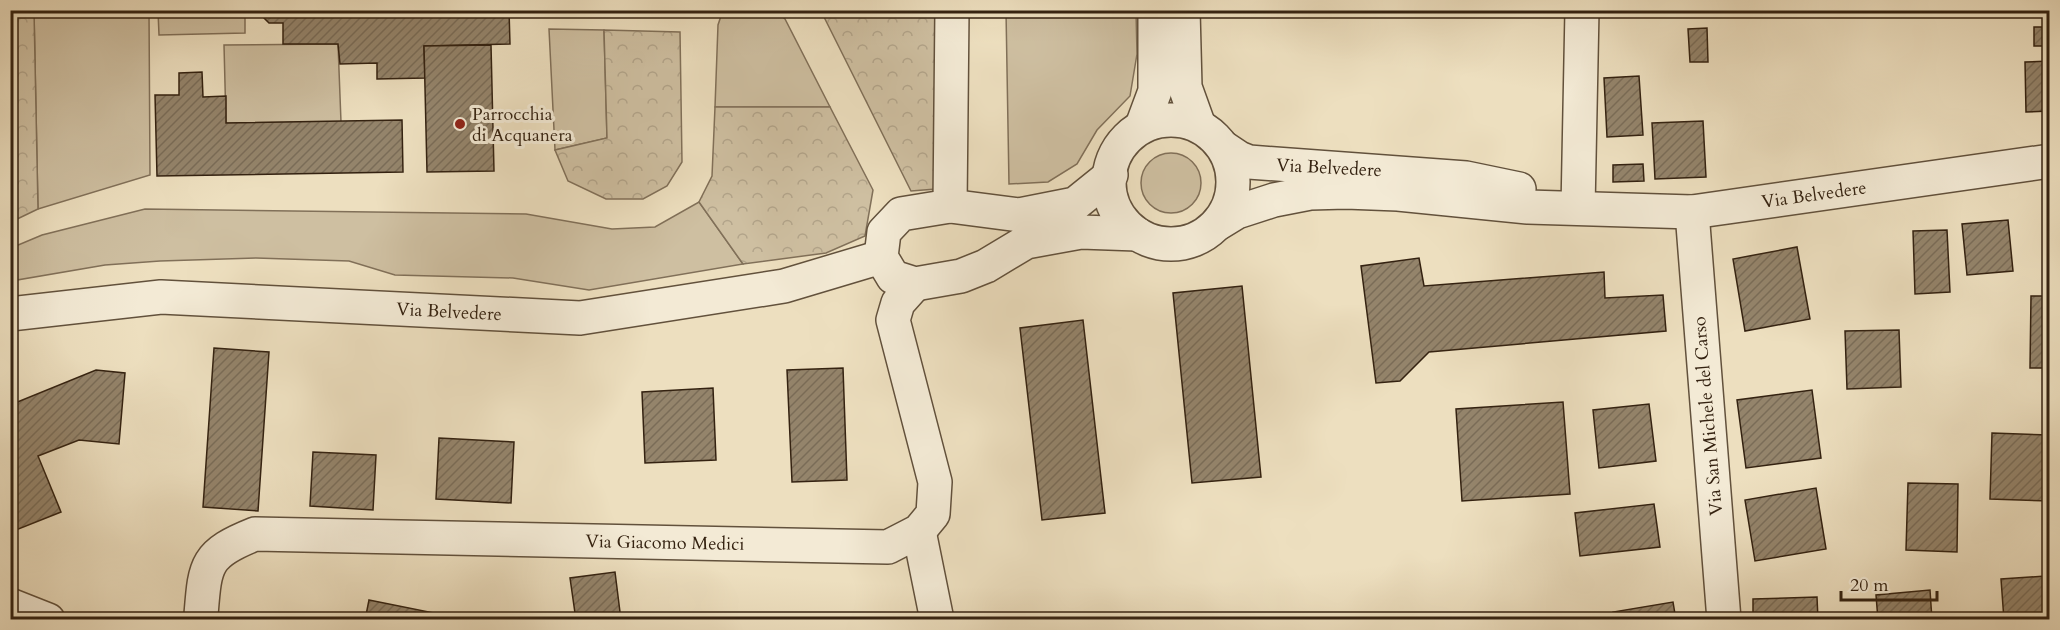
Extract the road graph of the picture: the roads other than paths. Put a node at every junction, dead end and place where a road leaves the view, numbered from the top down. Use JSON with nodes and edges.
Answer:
{"nodes":[{"id":1,"x":952,"y":10,"type":"edge"},
{"id":2,"x":1155,"y":10,"type":"edge"},
{"id":3,"x":1183,"y":10,"type":"edge"},
{"id":4,"x":1582,"y":10,"type":"edge"},
{"id":5,"x":1142,"y":126,"type":"junction"},
{"id":6,"x":1199,"y":126,"type":"junction"},
{"id":7,"x":1224,"y":148,"type":"junction"},
{"id":8,"x":2049,"y":161,"type":"edge"},
{"id":9,"x":1111,"y":176,"type":"junction"},
{"id":10,"x":964,"y":208,"type":"junction"},
{"id":11,"x":1578,"y":208,"type":"junction"},
{"id":12,"x":1692,"y":212,"type":"junction"},
{"id":13,"x":1219,"y":223,"type":"junction"},
{"id":14,"x":1137,"y":234,"type":"junction"},
{"id":15,"x":881,"y":257,"type":"junction"},
{"id":16,"x":986,"y":266,"type":"junction"},
{"id":17,"x":915,"y":284,"type":"junction"},
{"id":18,"x":10,"y":314,"type":"edge"},
{"id":19,"x":919,"y":531,"type":"junction"},
{"id":20,"x":10,"y":605,"type":"edge"},
{"id":21,"x":48,"y":620,"type":"edge"},
{"id":22,"x":203,"y":620,"type":"edge"},
{"id":23,"x":937,"y":620,"type":"edge"},
{"id":24,"x":1724,"y":620,"type":"edge"}],
"edges":[{"from":1,"to":10,"type":"street"},
{"from":2,"to":5,"type":"street"},
{"from":3,"to":6,"type":"street"},
{"from":4,"to":11,"type":"street"},
{"from":5,"to":6,"type":"street"},
{"from":5,"to":9,"type":"street"},
{"from":6,"to":7,"type":"street"},
{"from":7,"to":11,"type":"street","name":"Via Belvedere"},
{"from":7,"to":13,"type":"street"},
{"from":8,"to":12,"type":"street","name":"Via Belvedere"},
{"from":9,"to":10,"type":"street"},
{"from":9,"to":14,"type":"street"},
{"from":10,"to":15,"type":"street"},
{"from":10,"to":16,"type":"street"},
{"from":11,"to":12,"type":"street","name":"Via Belvedere"},
{"from":11,"to":13,"type":"street","name":"Via Belvedere"},
{"from":12,"to":24,"type":"street","name":"Via San Michele del Carso"},
{"from":13,"to":14,"type":"street"},
{"from":14,"to":16,"type":"street"},
{"from":15,"to":17,"type":"street"},
{"from":15,"to":18,"type":"street","name":"Via Belvedere"},
{"from":16,"to":17,"type":"street"},
{"from":17,"to":19,"type":"street"},
{"from":19,"to":22,"type":"street","name":"Via Giacomo Medici"},
{"from":19,"to":23,"type":"street"},
{"from":20,"to":21,"type":"street"}]}
